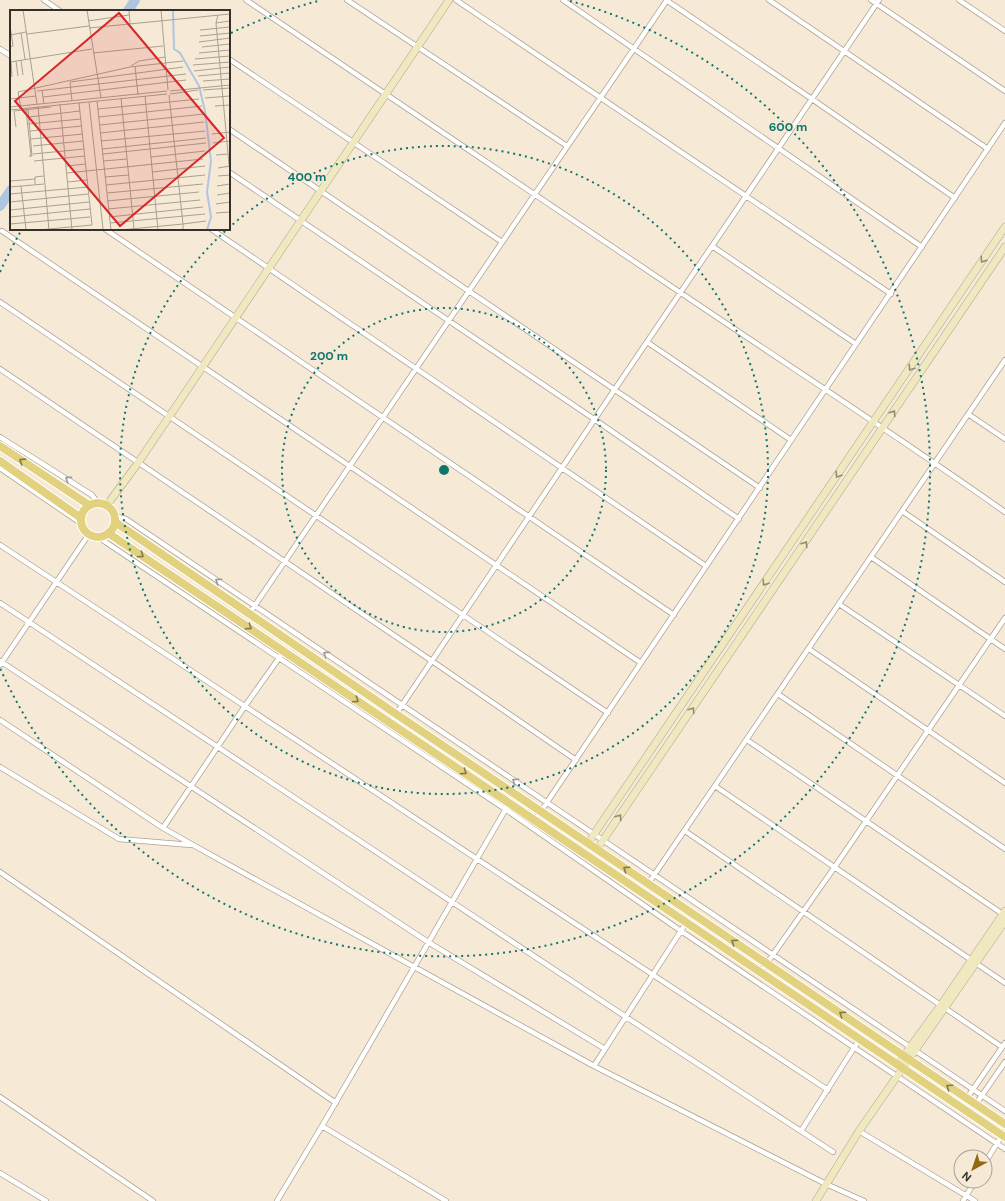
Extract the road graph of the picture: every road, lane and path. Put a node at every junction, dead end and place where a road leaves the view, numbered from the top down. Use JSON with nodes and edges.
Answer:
{"nodes":[{"id":1,"x":44,"y":0,"type":"edge"},
{"id":2,"x":246,"y":0,"type":"edge"},
{"id":3,"x":347,"y":0,"type":"edge"},
{"id":4,"x":449,"y":0,"type":"edge"},
{"id":5,"x":456,"y":0,"type":"edge"},
{"id":6,"x":562,"y":0,"type":"edge"},
{"id":7,"x":666,"y":0,"type":"edge"},
{"id":8,"x":769,"y":0,"type":"edge"},
{"id":9,"x":871,"y":0,"type":"edge"},
{"id":10,"x":959,"y":0,"type":"edge"},
{"id":11,"x":878,"y":2,"type":"edge"},
{"id":12,"x":59,"y":10,"type":"edge"},
{"id":13,"x":1005,"y":31,"type":"edge"},
{"id":14,"x":418,"y":47,"type":"junction"},
{"id":15,"x":0,"y":49,"type":"edge"},
{"id":16,"x":634,"y":49,"type":"junction"},
{"id":17,"x":844,"y":52,"type":"junction"},
{"id":18,"x":10,"y":55,"type":"edge"},
{"id":19,"x":230,"y":60,"type":"edge"},
{"id":20,"x":1005,"y":92,"type":"edge"},
{"id":21,"x":387,"y":94,"type":"junction"},
{"id":22,"x":600,"y":97,"type":"junction"},
{"id":23,"x":812,"y":99,"type":"junction"},
{"id":24,"x":1005,"y":123,"type":"edge"},
{"id":25,"x":230,"y":130,"type":"edge"},
{"id":26,"x":354,"y":143,"type":"junction"},
{"id":27,"x":567,"y":146,"type":"junction"},
{"id":28,"x":778,"y":148,"type":"junction"},
{"id":29,"x":988,"y":149,"type":"junction"},
{"id":30,"x":230,"y":173,"type":"edge"},
{"id":31,"x":322,"y":191,"type":"junction"},
{"id":32,"x":535,"y":194,"type":"junction"},
{"id":33,"x":746,"y":196,"type":"junction"},
{"id":34,"x":955,"y":198,"type":"junction"},
{"id":35,"x":301,"y":221,"type":"junction"},
{"id":36,"x":1005,"y":227,"type":"edge"},
{"id":37,"x":105,"y":230,"type":"edge"},
{"id":38,"x":212,"y":230,"type":"edge"},
{"id":39,"x":2,"y":231,"type":"dead end"},
{"id":40,"x":502,"y":242,"type":"junction"},
{"id":41,"x":712,"y":246,"type":"junction"},
{"id":42,"x":922,"y":247,"type":"junction"},
{"id":43,"x":1005,"y":247,"type":"edge"},
{"id":44,"x":269,"y":269,"type":"junction"},
{"id":45,"x":469,"y":290,"type":"junction"},
{"id":46,"x":680,"y":293,"type":"junction"},
{"id":47,"x":890,"y":294,"type":"junction"},
{"id":48,"x":0,"y":302,"type":"edge"},
{"id":49,"x":236,"y":318,"type":"junction"},
{"id":50,"x":448,"y":321,"type":"junction"},
{"id":51,"x":647,"y":342,"type":"junction"},
{"id":52,"x":856,"y":344,"type":"junction"},
{"id":53,"x":1005,"y":360,"type":"edge"},
{"id":54,"x":203,"y":367,"type":"junction"},
{"id":55,"x":416,"y":368,"type":"junction"},
{"id":56,"x":999,"y":368,"type":"junction"},
{"id":57,"x":0,"y":369,"type":"edge"},
{"id":58,"x":1005,"y":372,"type":"edge"},
{"id":59,"x":615,"y":389,"type":"junction"},
{"id":60,"x":825,"y":389,"type":"junction"},
{"id":61,"x":968,"y":414,"type":"junction"},
{"id":62,"x":170,"y":417,"type":"junction"},
{"id":63,"x":382,"y":418,"type":"junction"},
{"id":64,"x":594,"y":419,"type":"junction"},
{"id":65,"x":874,"y":422,"type":"junction"},
{"id":66,"x":883,"y":428,"type":"junction"},
{"id":67,"x":0,"y":437,"type":"edge"},
{"id":68,"x":1005,"y":439,"type":"edge"},
{"id":69,"x":792,"y":440,"type":"junction"},
{"id":70,"x":0,"y":446,"type":"edge"},
{"id":71,"x":0,"y":461,"type":"edge"},
{"id":72,"x":138,"y":463,"type":"junction"},
{"id":73,"x":935,"y":463,"type":"junction"},
{"id":74,"x":350,"y":465,"type":"junction"},
{"id":75,"x":562,"y":467,"type":"junction"},
{"id":76,"x":0,"y":468,"type":"edge"},
{"id":77,"x":760,"y":488,"type":"junction"},
{"id":78,"x":98,"y":503,"type":"junction"},
{"id":79,"x":89,"y":505,"type":"junction"},
{"id":80,"x":107,"y":505,"type":"junction"},
{"id":81,"x":902,"y":511,"type":"junction"},
{"id":82,"x":1005,"y":512,"type":"edge"},
{"id":83,"x":316,"y":515,"type":"junction"},
{"id":84,"x":529,"y":516,"type":"junction"},
{"id":85,"x":114,"y":519,"type":"junction"},
{"id":86,"x":738,"y":519,"type":"junction"},
{"id":87,"x":82,"y":521,"type":"junction"},
{"id":88,"x":108,"y":533,"type":"junction"},
{"id":89,"x":89,"y":534,"type":"junction"},
{"id":90,"x":99,"y":536,"type":"junction"},
{"id":91,"x":0,"y":545,"type":"edge"},
{"id":92,"x":871,"y":557,"type":"junction"},
{"id":93,"x":285,"y":561,"type":"junction"},
{"id":94,"x":497,"y":564,"type":"junction"},
{"id":95,"x":706,"y":566,"type":"junction"},
{"id":96,"x":1005,"y":582,"type":"edge"},
{"id":97,"x":57,"y":583,"type":"junction"},
{"id":98,"x":0,"y":604,"type":"edge"},
{"id":99,"x":840,"y":604,"type":"junction"},
{"id":100,"x":255,"y":606,"type":"junction"},
{"id":101,"x":249,"y":614,"type":"junction"},
{"id":102,"x":463,"y":614,"type":"junction"},
{"id":103,"x":674,"y":615,"type":"junction"},
{"id":104,"x":1005,"y":618,"type":"edge"},
{"id":105,"x":29,"y":623,"type":"junction"},
{"id":106,"x":990,"y":640,"type":"junction"},
{"id":107,"x":808,"y":649,"type":"junction"},
{"id":108,"x":1005,"y":649,"type":"edge"},
{"id":109,"x":284,"y":651,"type":"junction"},
{"id":110,"x":279,"y":658,"type":"junction"},
{"id":111,"x":432,"y":660,"type":"junction"},
{"id":112,"x":1,"y":663,"type":"edge"},
{"id":113,"x":641,"y":663,"type":"junction"},
{"id":114,"x":960,"y":685,"type":"junction"},
{"id":115,"x":778,"y":694,"type":"junction"},
{"id":116,"x":402,"y":705,"type":"junction"},
{"id":117,"x":245,"y":706,"type":"junction"},
{"id":118,"x":608,"y":712,"type":"junction"},
{"id":119,"x":396,"y":714,"type":"junction"},
{"id":120,"x":1005,"y":716,"type":"edge"},
{"id":121,"x":0,"y":720,"type":"edge"},
{"id":122,"x":390,"y":723,"type":"junction"},
{"id":123,"x":928,"y":731,"type":"junction"},
{"id":124,"x":747,"y":740,"type":"junction"},
{"id":125,"x":218,"y":746,"type":"junction"},
{"id":126,"x":576,"y":760,"type":"junction"},
{"id":127,"x":0,"y":767,"type":"edge"},
{"id":128,"x":897,"y":776,"type":"junction"},
{"id":129,"x":1005,"y":783,"type":"edge"},
{"id":130,"x":191,"y":786,"type":"junction"},
{"id":131,"x":716,"y":786,"type":"junction"},
{"id":132,"x":547,"y":803,"type":"junction"},
{"id":133,"x":507,"y":806,"type":"junction"},
{"id":134,"x":541,"y":811,"type":"junction"},
{"id":135,"x":535,"y":820,"type":"junction"},
{"id":136,"x":866,"y":821,"type":"junction"},
{"id":137,"x":163,"y":828,"type":"junction"},
{"id":138,"x":684,"y":831,"type":"junction"},
{"id":139,"x":594,"y":835,"type":"junction"},
{"id":140,"x":603,"y":841,"type":"junction"},
{"id":141,"x":588,"y":843,"type":"junction"},
{"id":142,"x":193,"y":845,"type":"junction"},
{"id":143,"x":597,"y":849,"type":"junction"},
{"id":144,"x":1005,"y":849,"type":"edge"},
{"id":145,"x":476,"y":859,"type":"junction"},
{"id":146,"x":834,"y":868,"type":"junction"},
{"id":147,"x":0,"y":872,"type":"edge"},
{"id":148,"x":655,"y":875,"type":"junction"},
{"id":149,"x":648,"y":884,"type":"junction"},
{"id":150,"x":452,"y":901,"type":"junction"},
{"id":151,"x":803,"y":911,"type":"junction"},
{"id":152,"x":1004,"y":916,"type":"edge"},
{"id":153,"x":686,"y":923,"type":"junction"},
{"id":154,"x":681,"y":931,"type":"junction"},
{"id":155,"x":428,"y":942,"type":"junction"},
{"id":156,"x":773,"y":955,"type":"junction"},
{"id":157,"x":974,"y":961,"type":"junction"},
{"id":158,"x":767,"y":964,"type":"junction"},
{"id":159,"x":414,"y":968,"type":"junction"},
{"id":160,"x":760,"y":973,"type":"junction"},
{"id":161,"x":653,"y":974,"type":"junction"},
{"id":162,"x":1005,"y":982,"type":"edge"},
{"id":163,"x":943,"y":1006,"type":"junction"},
{"id":164,"x":626,"y":1017,"type":"junction"},
{"id":165,"x":857,"y":1044,"type":"junction"},
{"id":166,"x":1004,"y":1045,"type":"edge"},
{"id":167,"x":913,"y":1048,"type":"junction"},
{"id":168,"x":605,"y":1049,"type":"junction"},
{"id":169,"x":906,"y":1057,"type":"junction"},
{"id":170,"x":1005,"y":1062,"type":"edge"},
{"id":171,"x":594,"y":1066,"type":"junction"},
{"id":172,"x":899,"y":1070,"type":"junction"},
{"id":173,"x":973,"y":1089,"type":"junction"},
{"id":174,"x":828,"y":1090,"type":"junction"},
{"id":175,"x":982,"y":1095,"type":"junction"},
{"id":176,"x":0,"y":1097,"type":"edge"},
{"id":177,"x":967,"y":1098,"type":"junction"},
{"id":178,"x":336,"y":1103,"type":"junction"},
{"id":179,"x":976,"y":1104,"type":"junction"},
{"id":180,"x":1005,"y":1111,"type":"edge"},
{"id":181,"x":1005,"y":1124,"type":"edge"},
{"id":182,"x":322,"y":1126,"type":"junction"},
{"id":183,"x":801,"y":1131,"type":"junction"},
{"id":184,"x":859,"y":1131,"type":"junction"},
{"id":185,"x":1003,"y":1136,"type":"edge"},
{"id":186,"x":997,"y":1143,"type":"junction"},
{"id":187,"x":1005,"y":1148,"type":"edge"},
{"id":188,"x":993,"y":1150,"type":"edge"},
{"id":189,"x":833,"y":1152,"type":"dead end"},
{"id":190,"x":0,"y":1173,"type":"edge"},
{"id":191,"x":826,"y":1184,"type":"junction"},
{"id":192,"x":970,"y":1189,"type":"edge"},
{"id":193,"x":966,"y":1195,"type":"junction"},
{"id":194,"x":46,"y":1201,"type":"edge"},
{"id":195,"x":153,"y":1201,"type":"edge"},
{"id":196,"x":277,"y":1201,"type":"edge"},
{"id":197,"x":446,"y":1201,"type":"edge"},
{"id":198,"x":816,"y":1201,"type":"edge"},
{"id":199,"x":864,"y":1201,"type":"edge"},
{"id":200,"x":962,"y":1201,"type":"edge"},
{"id":201,"x":975,"y":1201,"type":"edge"}],
"edges":[{"from":1,"to":12,"type":"street"},
{"from":2,"to":21,"type":"street"},
{"from":3,"to":14,"type":"street"},
{"from":4,"to":14,"type":"main road"},
{"from":5,"to":22,"type":"street"},
{"from":6,"to":16,"type":"street"},
{"from":7,"to":16,"type":"street"},
{"from":7,"to":23,"type":"street"},
{"from":8,"to":17,"type":"street"},
{"from":9,"to":11,"type":"street"},
{"from":10,"to":13,"type":"street"},
{"from":11,"to":17,"type":"street"},
{"from":11,"to":20,"type":"street"},
{"from":14,"to":21,"type":"main road"},
{"from":14,"to":27,"type":"street"},
{"from":15,"to":18,"type":"street"},
{"from":16,"to":22,"type":"street"},
{"from":16,"to":28,"type":"street"},
{"from":17,"to":23,"type":"street"},
{"from":17,"to":29,"type":"street"},
{"from":19,"to":26,"type":"street"},
{"from":21,"to":26,"type":"main road"},
{"from":21,"to":32,"type":"street"},
{"from":22,"to":27,"type":"street"},
{"from":22,"to":33,"type":"street"},
{"from":23,"to":28,"type":"street"},
{"from":23,"to":34,"type":"street"},
{"from":24,"to":29,"type":"street"},
{"from":25,"to":31,"type":"street"},
{"from":26,"to":31,"type":"main road"},
{"from":26,"to":40,"type":"street"},
{"from":27,"to":32,"type":"street"},
{"from":28,"to":33,"type":"street"},
{"from":28,"to":42,"type":"street"},
{"from":29,"to":34,"type":"street"},
{"from":30,"to":35,"type":"street"},
{"from":31,"to":35,"type":"main road"},
{"from":31,"to":45,"type":"street"},
{"from":32,"to":40,"type":"street"},
{"from":32,"to":46,"type":"street"},
{"from":33,"to":41,"type":"street"},
{"from":33,"to":47,"type":"street"},
{"from":34,"to":42,"type":"street"},
{"from":35,"to":44,"type":"main road"},
{"from":35,"to":50,"type":"street"},
{"from":36,"to":65,"type":"main road","one_way":true},
{"from":37,"to":49,"type":"street"},
{"from":38,"to":44,"type":"street"},
{"from":39,"to":54,"type":"street"},
{"from":40,"to":45,"type":"street"},
{"from":41,"to":46,"type":"street"},
{"from":41,"to":52,"type":"street"},
{"from":42,"to":47,"type":"street"},
{"from":66,"to":43,"type":"main road","one_way":true},
{"from":44,"to":49,"type":"main road"},
{"from":44,"to":55,"type":"street"},
{"from":45,"to":50,"type":"street"},
{"from":45,"to":59,"type":"street"},
{"from":46,"to":51,"type":"street"},
{"from":46,"to":60,"type":"street"},
{"from":47,"to":52,"type":"street"},
{"from":48,"to":62,"type":"street"},
{"from":49,"to":54,"type":"main road"},
{"from":49,"to":63,"type":"street"},
{"from":50,"to":55,"type":"street"},
{"from":50,"to":64,"type":"street"},
{"from":51,"to":59,"type":"street"},
{"from":51,"to":69,"type":"street"},
{"from":52,"to":60,"type":"street"},
{"from":53,"to":56,"type":"street"},
{"from":54,"to":62,"type":"main road"},
{"from":54,"to":74,"type":"street"},
{"from":55,"to":63,"type":"street"},
{"from":55,"to":75,"type":"street"},
{"from":56,"to":58,"type":"street"},
{"from":56,"to":61,"type":"street"},
{"from":57,"to":72,"type":"street"},
{"from":59,"to":64,"type":"street"},
{"from":59,"to":77,"type":"street"},
{"from":60,"to":65,"type":"street"},
{"from":60,"to":69,"type":"street"},
{"from":61,"to":68,"type":"street"},
{"from":61,"to":73,"type":"street"},
{"from":62,"to":72,"type":"main road"},
{"from":62,"to":83,"type":"street"},
{"from":63,"to":74,"type":"street"},
{"from":63,"to":84,"type":"street"},
{"from":64,"to":75,"type":"street"},
{"from":64,"to":86,"type":"street"},
{"from":65,"to":66,"type":"street"},
{"from":65,"to":139,"type":"main road","one_way":true},
{"from":66,"to":73,"type":"street"},
{"from":140,"to":66,"type":"main road","one_way":true},
{"from":78,"to":67,"type":"street","one_way":true},
{"from":69,"to":77,"type":"street"},
{"from":79,"to":70,"type":"main road","one_way":true},
{"from":71,"to":87,"type":"main road"},
{"from":72,"to":80,"type":"main road"},
{"from":72,"to":93,"type":"street"},
{"from":73,"to":81,"type":"street"},
{"from":73,"to":82,"type":"street"},
{"from":74,"to":83,"type":"street"},
{"from":74,"to":94,"type":"street"},
{"from":75,"to":84,"type":"street"},
{"from":75,"to":95,"type":"street"},
{"from":76,"to":87,"type":"street"},
{"from":77,"to":86,"type":"street"},
{"from":78,"to":79,"type":"main road"},
{"from":78,"to":80,"type":"main road"},
{"from":79,"to":87,"type":"main road"},
{"from":80,"to":85,"type":"main road"},
{"from":81,"to":92,"type":"street"},
{"from":81,"to":96,"type":"street"},
{"from":83,"to":93,"type":"street"},
{"from":83,"to":102,"type":"street"},
{"from":84,"to":94,"type":"street"},
{"from":84,"to":103,"type":"street"},
{"from":85,"to":88,"type":"main road"},
{"from":100,"to":85,"type":"street","one_way":true},
{"from":85,"to":101,"type":"main road"},
{"from":86,"to":95,"type":"street"},
{"from":87,"to":89,"type":"main road"},
{"from":88,"to":90,"type":"main road"},
{"from":88,"to":109,"type":"main road","one_way":true},
{"from":89,"to":90,"type":"main road"},
{"from":89,"to":97,"type":"street"},
{"from":90,"to":110,"type":"street"},
{"from":91,"to":97,"type":"street"},
{"from":92,"to":99,"type":"street"},
{"from":92,"to":106,"type":"street"},
{"from":93,"to":100,"type":"street"},
{"from":93,"to":111,"type":"street"},
{"from":94,"to":102,"type":"street"},
{"from":94,"to":113,"type":"street"},
{"from":95,"to":103,"type":"street"},
{"from":97,"to":105,"type":"street"},
{"from":97,"to":117,"type":"street"},
{"from":98,"to":105,"type":"street"},
{"from":99,"to":107,"type":"street"},
{"from":99,"to":114,"type":"street"},
{"from":100,"to":101,"type":"street"},
{"from":116,"to":100,"type":"street","one_way":true},
{"from":101,"to":119,"type":"main road"},
{"from":102,"to":111,"type":"street"},
{"from":102,"to":118,"type":"street"},
{"from":103,"to":113,"type":"street"},
{"from":104,"to":106,"type":"street"},
{"from":105,"to":112,"type":"street"},
{"from":105,"to":125,"type":"street"},
{"from":106,"to":108,"type":"street"},
{"from":106,"to":114,"type":"street"},
{"from":107,"to":115,"type":"street"},
{"from":107,"to":123,"type":"street"},
{"from":109,"to":110,"type":"street"},
{"from":109,"to":122,"type":"main road","one_way":true},
{"from":110,"to":117,"type":"street"},
{"from":110,"to":133,"type":"street"},
{"from":111,"to":116,"type":"street"},
{"from":111,"to":126,"type":"street"},
{"from":112,"to":130,"type":"street"},
{"from":113,"to":118,"type":"street"},
{"from":114,"to":120,"type":"street"},
{"from":114,"to":123,"type":"street"},
{"from":115,"to":124,"type":"street"},
{"from":115,"to":128,"type":"street"},
{"from":116,"to":119,"type":"street"},
{"from":132,"to":116,"type":"street","one_way":true},
{"from":117,"to":125,"type":"street"},
{"from":117,"to":145,"type":"street"},
{"from":118,"to":126,"type":"street"},
{"from":119,"to":122,"type":"street"},
{"from":119,"to":134,"type":"main road"},
{"from":121,"to":137,"type":"street"},
{"from":122,"to":133,"type":"main road","one_way":true},
{"from":123,"to":128,"type":"street"},
{"from":123,"to":129,"type":"street"},
{"from":124,"to":131,"type":"street"},
{"from":124,"to":136,"type":"street"},
{"from":125,"to":130,"type":"street"},
{"from":125,"to":150,"type":"street"},
{"from":126,"to":132,"type":"street"},
{"from":127,"to":142,"type":"street"},
{"from":128,"to":136,"type":"street"},
{"from":128,"to":144,"type":"street"},
{"from":130,"to":137,"type":"street"},
{"from":130,"to":155,"type":"street"},
{"from":131,"to":138,"type":"street"},
{"from":131,"to":146,"type":"street"},
{"from":132,"to":134,"type":"street"},
{"from":132,"to":139,"type":"street"},
{"from":133,"to":135,"type":"main road"},
{"from":133,"to":145,"type":"street"},
{"from":133,"to":154,"type":"street"},
{"from":134,"to":135,"type":"street"},
{"from":134,"to":141,"type":"main road"},
{"from":135,"to":153,"type":"main road"},
{"from":136,"to":146,"type":"street"},
{"from":136,"to":152,"type":"street"},
{"from":137,"to":142,"type":"street"},
{"from":138,"to":148,"type":"street"},
{"from":138,"to":151,"type":"street"},
{"from":139,"to":140,"type":"street"},
{"from":139,"to":141,"type":"main road"},
{"from":140,"to":143,"type":"main road"},
{"from":140,"to":148,"type":"street"},
{"from":141,"to":143,"type":"main road"},
{"from":142,"to":159,"type":"street"},
{"from":149,"to":143,"type":"main road","one_way":true},
{"from":145,"to":150,"type":"street"},
{"from":145,"to":161,"type":"street"},
{"from":146,"to":151,"type":"street"},
{"from":146,"to":157,"type":"street"},
{"from":147,"to":178,"type":"street"},
{"from":148,"to":149,"type":"street"},
{"from":148,"to":156,"type":"street"},
{"from":158,"to":149,"type":"main road","one_way":true},
{"from":150,"to":155,"type":"street"},
{"from":150,"to":164,"type":"street"},
{"from":151,"to":156,"type":"street"},
{"from":151,"to":163,"type":"street"},
{"from":152,"to":157,"type":"main road"},
{"from":153,"to":154,"type":"street"},
{"from":153,"to":160,"type":"main road"},
{"from":154,"to":161,"type":"street"},
{"from":154,"to":165,"type":"street"},
{"from":155,"to":159,"type":"street"},
{"from":155,"to":168,"type":"street"},
{"from":156,"to":158,"type":"street"},
{"from":156,"to":167,"type":"street"},
{"from":157,"to":162,"type":"street"},
{"from":157,"to":163,"type":"main road"},
{"from":158,"to":160,"type":"street"},
{"from":169,"to":158,"type":"main road","one_way":true},
{"from":159,"to":171,"type":"street"},
{"from":159,"to":178,"type":"street"},
{"from":160,"to":165,"type":"main road"},
{"from":161,"to":164,"type":"street"},
{"from":161,"to":174,"type":"street"},
{"from":163,"to":166,"type":"street"},
{"from":163,"to":167,"type":"main road"},
{"from":164,"to":168,"type":"street"},
{"from":164,"to":183,"type":"street"},
{"from":165,"to":172,"type":"main road"},
{"from":165,"to":174,"type":"street"},
{"from":166,"to":173,"type":"street"},
{"from":167,"to":169,"type":"main road"},
{"from":167,"to":173,"type":"street"},
{"from":168,"to":171,"type":"street"},
{"from":169,"to":172,"type":"main road"},
{"from":177,"to":169,"type":"main road","one_way":true},
{"from":170,"to":175,"type":"street"},
{"from":171,"to":191,"type":"street"},
{"from":172,"to":184,"type":"main road"},
{"from":172,"to":185,"type":"main road"},
{"from":172,"to":186,"type":"street"},
{"from":173,"to":175,"type":"street"},
{"from":173,"to":177,"type":"street"},
{"from":174,"to":183,"type":"street"},
{"from":175,"to":179,"type":"street"},
{"from":175,"to":180,"type":"street"},
{"from":176,"to":195,"type":"street"},
{"from":177,"to":179,"type":"main road"},
{"from":178,"to":182,"type":"street"},
{"from":179,"to":181,"type":"main road"},
{"from":182,"to":196,"type":"street"},
{"from":182,"to":197,"type":"street"},
{"from":183,"to":189,"type":"street"},
{"from":184,"to":191,"type":"main road"},
{"from":184,"to":193,"type":"street"},
{"from":185,"to":186,"type":"street"},
{"from":186,"to":187,"type":"street"},
{"from":186,"to":188,"type":"street"},
{"from":190,"to":194,"type":"street"},
{"from":191,"to":198,"type":"main road"},
{"from":191,"to":199,"type":"street"},
{"from":192,"to":193,"type":"street"},
{"from":193,"to":200,"type":"street"},
{"from":193,"to":201,"type":"street"}]}
